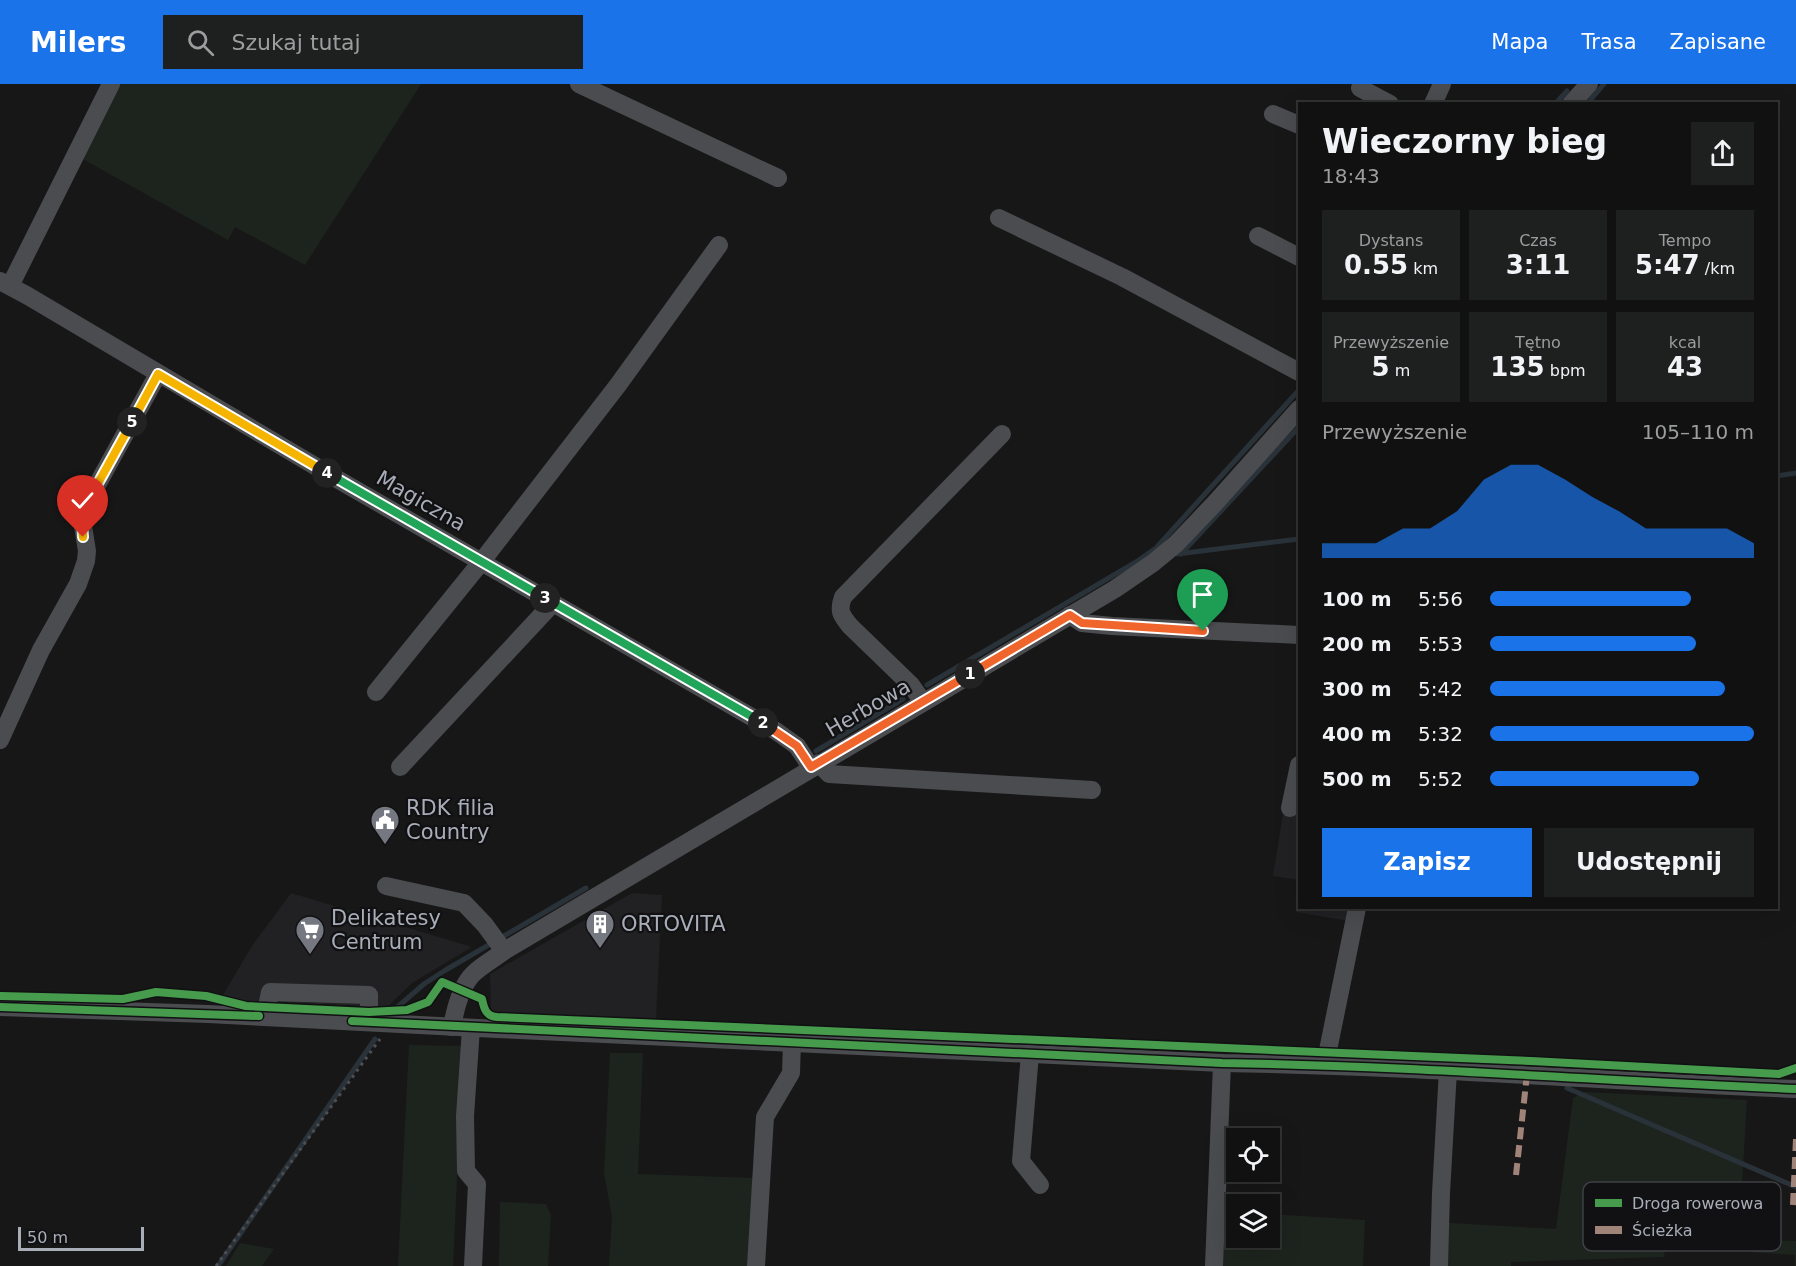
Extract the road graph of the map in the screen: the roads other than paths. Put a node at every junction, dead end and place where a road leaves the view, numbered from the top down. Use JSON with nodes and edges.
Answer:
{"nodes":[{"id":1,"x":111,"y":84,"type":"edge"},
{"id":2,"x":579,"y":84,"type":"edge"},
{"id":3,"x":1442,"y":84,"type":"edge"},
{"id":4,"x":1588,"y":84,"type":"edge"},
{"id":5,"x":1360,"y":88,"type":"dead end"},
{"id":6,"x":1386,"y":102,"type":"edge"},
{"id":7,"x":1434,"y":102,"type":"edge"},
{"id":8,"x":1573,"y":102,"type":"edge"},
{"id":9,"x":1272,"y":114,"type":"dead end"},
{"id":10,"x":1298,"y":125,"type":"edge"},
{"id":11,"x":778,"y":178,"type":"dead end"},
{"id":12,"x":999,"y":218,"type":"dead end"},
{"id":13,"x":1258,"y":236,"type":"dead end"},
{"id":14,"x":719,"y":245,"type":"dead end"},
{"id":15,"x":1298,"y":256,"type":"edge"},
{"id":16,"x":5,"y":284,"type":"edge"},
{"id":17,"x":1298,"y":371,"type":"edge"},
{"id":18,"x":158,"y":374,"type":"junction"},
{"id":19,"x":1298,"y":410,"type":"edge"},
{"id":20,"x":1002,"y":434,"type":"dead end"},
{"id":21,"x":482,"y":561,"type":"junction"},
{"id":22,"x":553,"y":603,"type":"junction"},
{"id":23,"x":1070,"y":615,"type":"junction"},
{"id":24,"x":1298,"y":635,"type":"edge"},
{"id":25,"x":376,"y":692,"type":"dead end"},
{"id":26,"x":923,"y":702,"type":"junction"},
{"id":27,"x":0,"y":740,"type":"edge"},
{"id":28,"x":815,"y":765,"type":"junction"},
{"id":29,"x":400,"y":767,"type":"dead end"},
{"id":30,"x":1298,"y":770,"type":"edge"},
{"id":31,"x":1092,"y":790,"type":"dead end"},
{"id":32,"x":1290,"y":808,"type":"dead end"},
{"id":33,"x":386,"y":886,"type":"dead end"},
{"id":34,"x":1357,"y":909,"type":"edge"},
{"id":35,"x":504,"y":951,"type":"junction"},
{"id":36,"x":0,"y":1007,"type":"edge"},
{"id":37,"x":265,"y":1017,"type":"junction"},
{"id":38,"x":369,"y":1022,"type":"junction"},
{"id":39,"x":452,"y":1027,"type":"junction"},
{"id":40,"x":471,"y":1028,"type":"junction"},
{"id":41,"x":792,"y":1042,"type":"junction"},
{"id":42,"x":1030,"y":1054,"type":"junction"},
{"id":43,"x":1222,"y":1063,"type":"junction"},
{"id":44,"x":1324,"y":1065,"type":"junction"},
{"id":45,"x":1448,"y":1070,"type":"junction"},
{"id":46,"x":1796,"y":1089,"type":"edge"},
{"id":47,"x":1040,"y":1185,"type":"dead end"},
{"id":48,"x":473,"y":1266,"type":"edge"},
{"id":49,"x":756,"y":1266,"type":"edge"},
{"id":50,"x":1214,"y":1266,"type":"edge"},
{"id":51,"x":1439,"y":1266,"type":"edge"}],
"edges":[{"from":1,"to":16,"type":"street"},
{"from":2,"to":11,"type":"street"},
{"from":3,"to":7,"type":"street"},
{"from":4,"to":8,"type":"street"},
{"from":5,"to":6,"type":"street"},
{"from":9,"to":10,"type":"street"},
{"from":12,"to":17,"type":"street"},
{"from":13,"to":15,"type":"street"},
{"from":14,"to":21,"type":"street"},
{"from":16,"to":18,"type":"street","name":"Magiczna"},
{"from":18,"to":21,"type":"street","name":"Magiczna"},
{"from":18,"to":27,"type":"street"},
{"from":19,"to":23,"type":"street","name":"Herbowa"},
{"from":20,"to":26,"type":"street"},
{"from":21,"to":22,"type":"street","name":"Magiczna"},
{"from":21,"to":25,"type":"street"},
{"from":22,"to":28,"type":"street","name":"Magiczna"},
{"from":22,"to":29,"type":"street"},
{"from":23,"to":24,"type":"street"},
{"from":23,"to":26,"type":"street","name":"Herbowa"},
{"from":26,"to":28,"type":"street","name":"Herbowa"},
{"from":28,"to":31,"type":"street"},
{"from":28,"to":35,"type":"street","name":"Herbowa"},
{"from":30,"to":32,"type":"street"},
{"from":33,"to":35,"type":"street"},
{"from":34,"to":44,"type":"street"},
{"from":35,"to":39,"type":"street","name":"Herbowa"},
{"from":36,"to":37,"type":"street"},
{"from":37,"to":38,"type":"street"},
{"from":37,"to":38,"type":"street"},
{"from":38,"to":39,"type":"street"},
{"from":39,"to":40,"type":"street"},
{"from":40,"to":41,"type":"street"},
{"from":40,"to":48,"type":"street"},
{"from":41,"to":42,"type":"street"},
{"from":41,"to":49,"type":"street"},
{"from":42,"to":43,"type":"street"},
{"from":42,"to":47,"type":"street"},
{"from":43,"to":44,"type":"street"},
{"from":43,"to":50,"type":"street"},
{"from":44,"to":45,"type":"street"},
{"from":45,"to":46,"type":"street"},
{"from":45,"to":51,"type":"street"}]}
